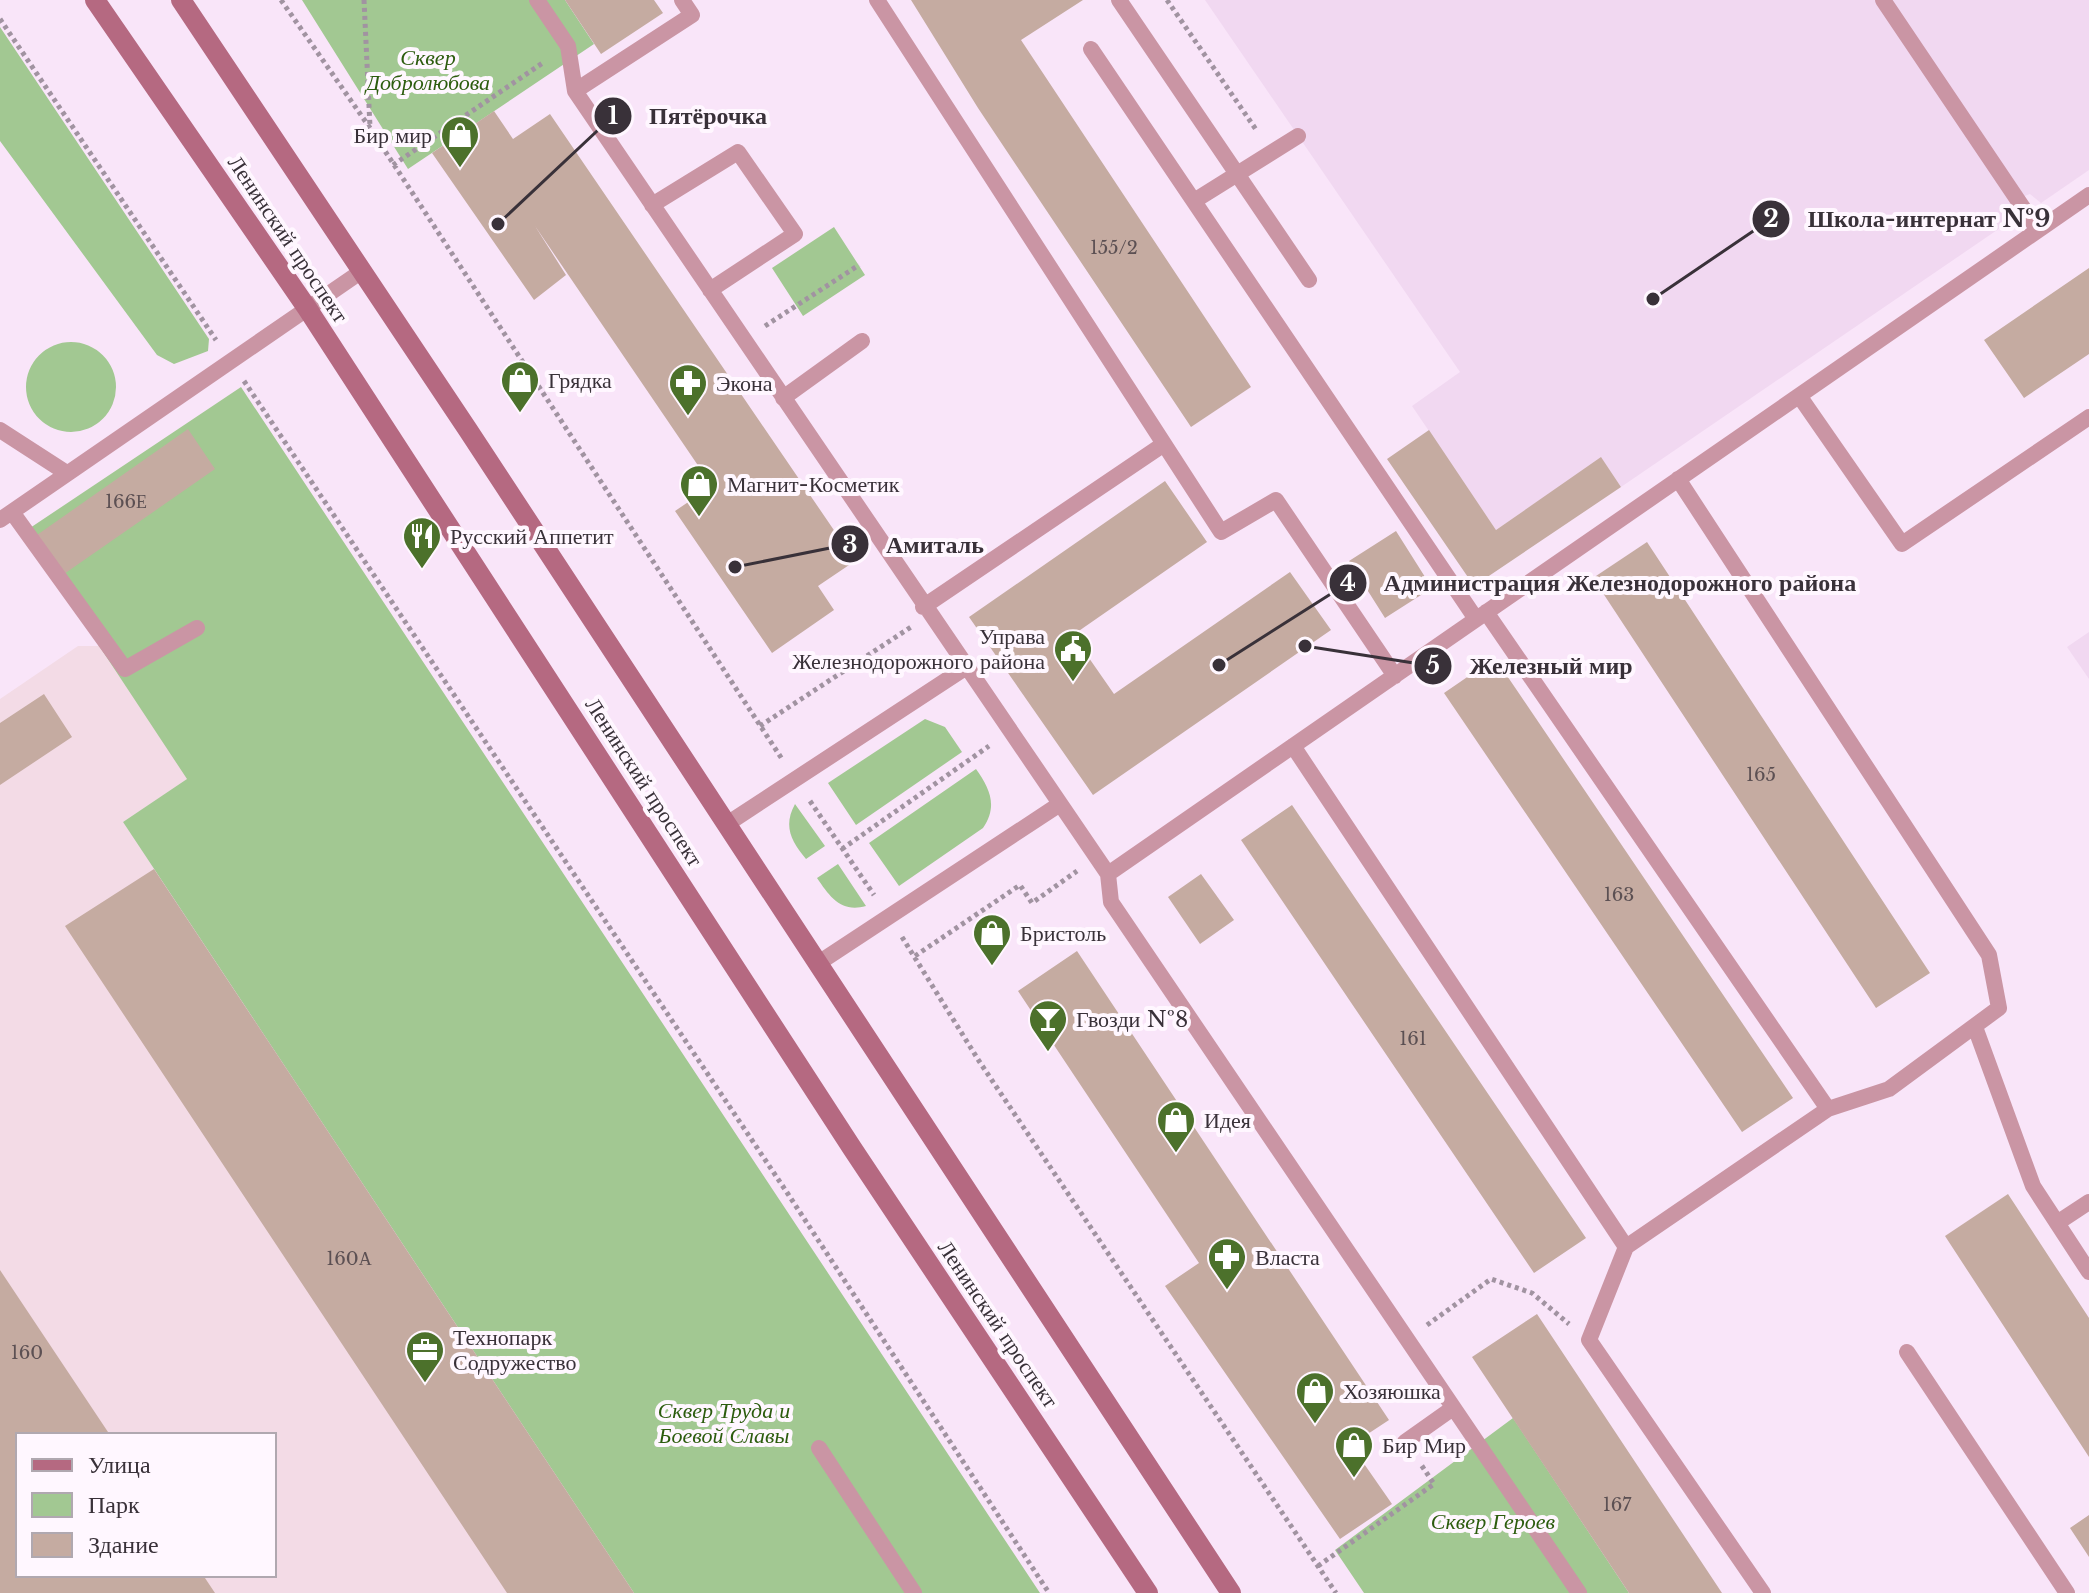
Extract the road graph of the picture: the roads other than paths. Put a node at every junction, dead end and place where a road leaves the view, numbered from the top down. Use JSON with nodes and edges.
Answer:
{"nodes":[{"id":1,"x":95,"y":0,"type":"edge"},
{"id":2,"x":181,"y":0,"type":"edge"},
{"id":3,"x":537,"y":0,"type":"edge"},
{"id":4,"x":682,"y":0,"type":"edge"},
{"id":5,"x":877,"y":0,"type":"edge"},
{"id":6,"x":1119,"y":0,"type":"edge"},
{"id":7,"x":1883,"y":0,"type":"edge"},
{"id":8,"x":1091,"y":49,"type":"dead end"},
{"id":9,"x":575,"y":91,"type":"junction"},
{"id":10,"x":1298,"y":136,"type":"dead end"},
{"id":11,"x":1236,"y":173,"type":"junction"},
{"id":12,"x":2089,"y":195,"type":"edge"},
{"id":13,"x":1194,"y":201,"type":"junction"},
{"id":14,"x":652,"y":205,"type":"junction"},
{"id":15,"x":2038,"y":230,"type":"junction"},
{"id":16,"x":362,"y":271,"type":"junction"},
{"id":17,"x":1309,"y":280,"type":"dead end"},
{"id":18,"x":710,"y":290,"type":"junction"},
{"id":19,"x":307,"y":308,"type":"junction"},
{"id":20,"x":862,"y":341,"type":"dead end"},
{"id":21,"x":1800,"y":397,"type":"junction"},
{"id":22,"x":783,"y":398,"type":"junction"},
{"id":23,"x":2089,"y":417,"type":"edge"},
{"id":24,"x":0,"y":430,"type":"edge"},
{"id":25,"x":1164,"y":444,"type":"junction"},
{"id":26,"x":65,"y":472,"type":"junction"},
{"id":27,"x":1678,"y":479,"type":"junction"},
{"id":28,"x":6,"y":516,"type":"edge"},
{"id":29,"x":926,"y":612,"type":"junction"},
{"id":30,"x":1481,"y":616,"type":"junction"},
{"id":31,"x":197,"y":628,"type":"dead end"},
{"id":32,"x":965,"y":668,"type":"junction"},
{"id":33,"x":1395,"y":676,"type":"junction"},
{"id":34,"x":1293,"y":746,"type":"junction"},
{"id":35,"x":1060,"y":804,"type":"junction"},
{"id":36,"x":727,"y":824,"type":"junction"},
{"id":37,"x":1108,"y":874,"type":"junction"},
{"id":38,"x":817,"y":964,"type":"junction"},
{"id":39,"x":1975,"y":1027,"type":"junction"},
{"id":40,"x":1828,"y":1109,"type":"junction"},
{"id":41,"x":2089,"y":1202,"type":"edge"},
{"id":42,"x":2057,"y":1223,"type":"junction"},
{"id":43,"x":1626,"y":1247,"type":"junction"},
{"id":44,"x":2089,"y":1272,"type":"edge"},
{"id":45,"x":1907,"y":1352,"type":"dead end"},
{"id":46,"x":1453,"y":1408,"type":"junction"},
{"id":47,"x":1405,"y":1442,"type":"road end"},
{"id":48,"x":819,"y":1448,"type":"dead end"},
{"id":49,"x":914,"y":1593,"type":"edge"},
{"id":50,"x":1148,"y":1593,"type":"edge"},
{"id":51,"x":1231,"y":1593,"type":"edge"},
{"id":52,"x":1579,"y":1593,"type":"edge"},
{"id":53,"x":1763,"y":1593,"type":"edge"},
{"id":54,"x":2067,"y":1593,"type":"edge"}],
"edges":[{"from":1,"to":19,"type":"main road","name":"Ленинский проспект"},
{"from":2,"to":16,"type":"main road","name":"Ленинский проспект"},
{"from":3,"to":9,"type":"lane"},
{"from":4,"to":9,"type":"lane"},
{"from":5,"to":25,"type":"lane"},
{"from":6,"to":11,"type":"lane"},
{"from":7,"to":15,"type":"lane"},
{"from":8,"to":13,"type":"lane"},
{"from":9,"to":14,"type":"lane"},
{"from":10,"to":11,"type":"lane"},
{"from":11,"to":13,"type":"lane"},
{"from":11,"to":17,"type":"lane"},
{"from":12,"to":15,"type":"lane"},
{"from":13,"to":30,"type":"lane"},
{"from":14,"to":18,"type":"lane"},
{"from":14,"to":18,"type":"lane"},
{"from":15,"to":21,"type":"lane"},
{"from":16,"to":19,"type":"lane"},
{"from":16,"to":36,"type":"main road","name":"Ленинский проспект"},
{"from":18,"to":22,"type":"lane"},
{"from":19,"to":26,"type":"lane"},
{"from":19,"to":50,"type":"main road","name":"Ленинский проспект"},
{"from":20,"to":22,"type":"lane"},
{"from":21,"to":23,"type":"lane"},
{"from":21,"to":27,"type":"lane"},
{"from":22,"to":29,"type":"lane"},
{"from":24,"to":26,"type":"lane"},
{"from":25,"to":29,"type":"lane"},
{"from":25,"to":33,"type":"lane"},
{"from":26,"to":28,"type":"lane"},
{"from":27,"to":30,"type":"lane"},
{"from":27,"to":39,"type":"lane"},
{"from":28,"to":31,"type":"lane"},
{"from":29,"to":32,"type":"lane"},
{"from":30,"to":33,"type":"lane"},
{"from":30,"to":40,"type":"lane"},
{"from":32,"to":35,"type":"lane"},
{"from":32,"to":36,"type":"lane"},
{"from":33,"to":34,"type":"lane"},
{"from":34,"to":37,"type":"lane"},
{"from":34,"to":43,"type":"lane"},
{"from":35,"to":37,"type":"lane"},
{"from":35,"to":38,"type":"lane"},
{"from":36,"to":38,"type":"main road","name":"Ленинский проспект"},
{"from":37,"to":46,"type":"lane"},
{"from":38,"to":51,"type":"main road","name":"Ленинский проспект"},
{"from":39,"to":40,"type":"lane"},
{"from":39,"to":42,"type":"lane"},
{"from":40,"to":43,"type":"lane"},
{"from":41,"to":42,"type":"lane"},
{"from":42,"to":44,"type":"lane"},
{"from":43,"to":53,"type":"lane"},
{"from":45,"to":54,"type":"lane"},
{"from":46,"to":47,"type":"lane"},
{"from":46,"to":52,"type":"lane"},
{"from":48,"to":49,"type":"lane"}]}
